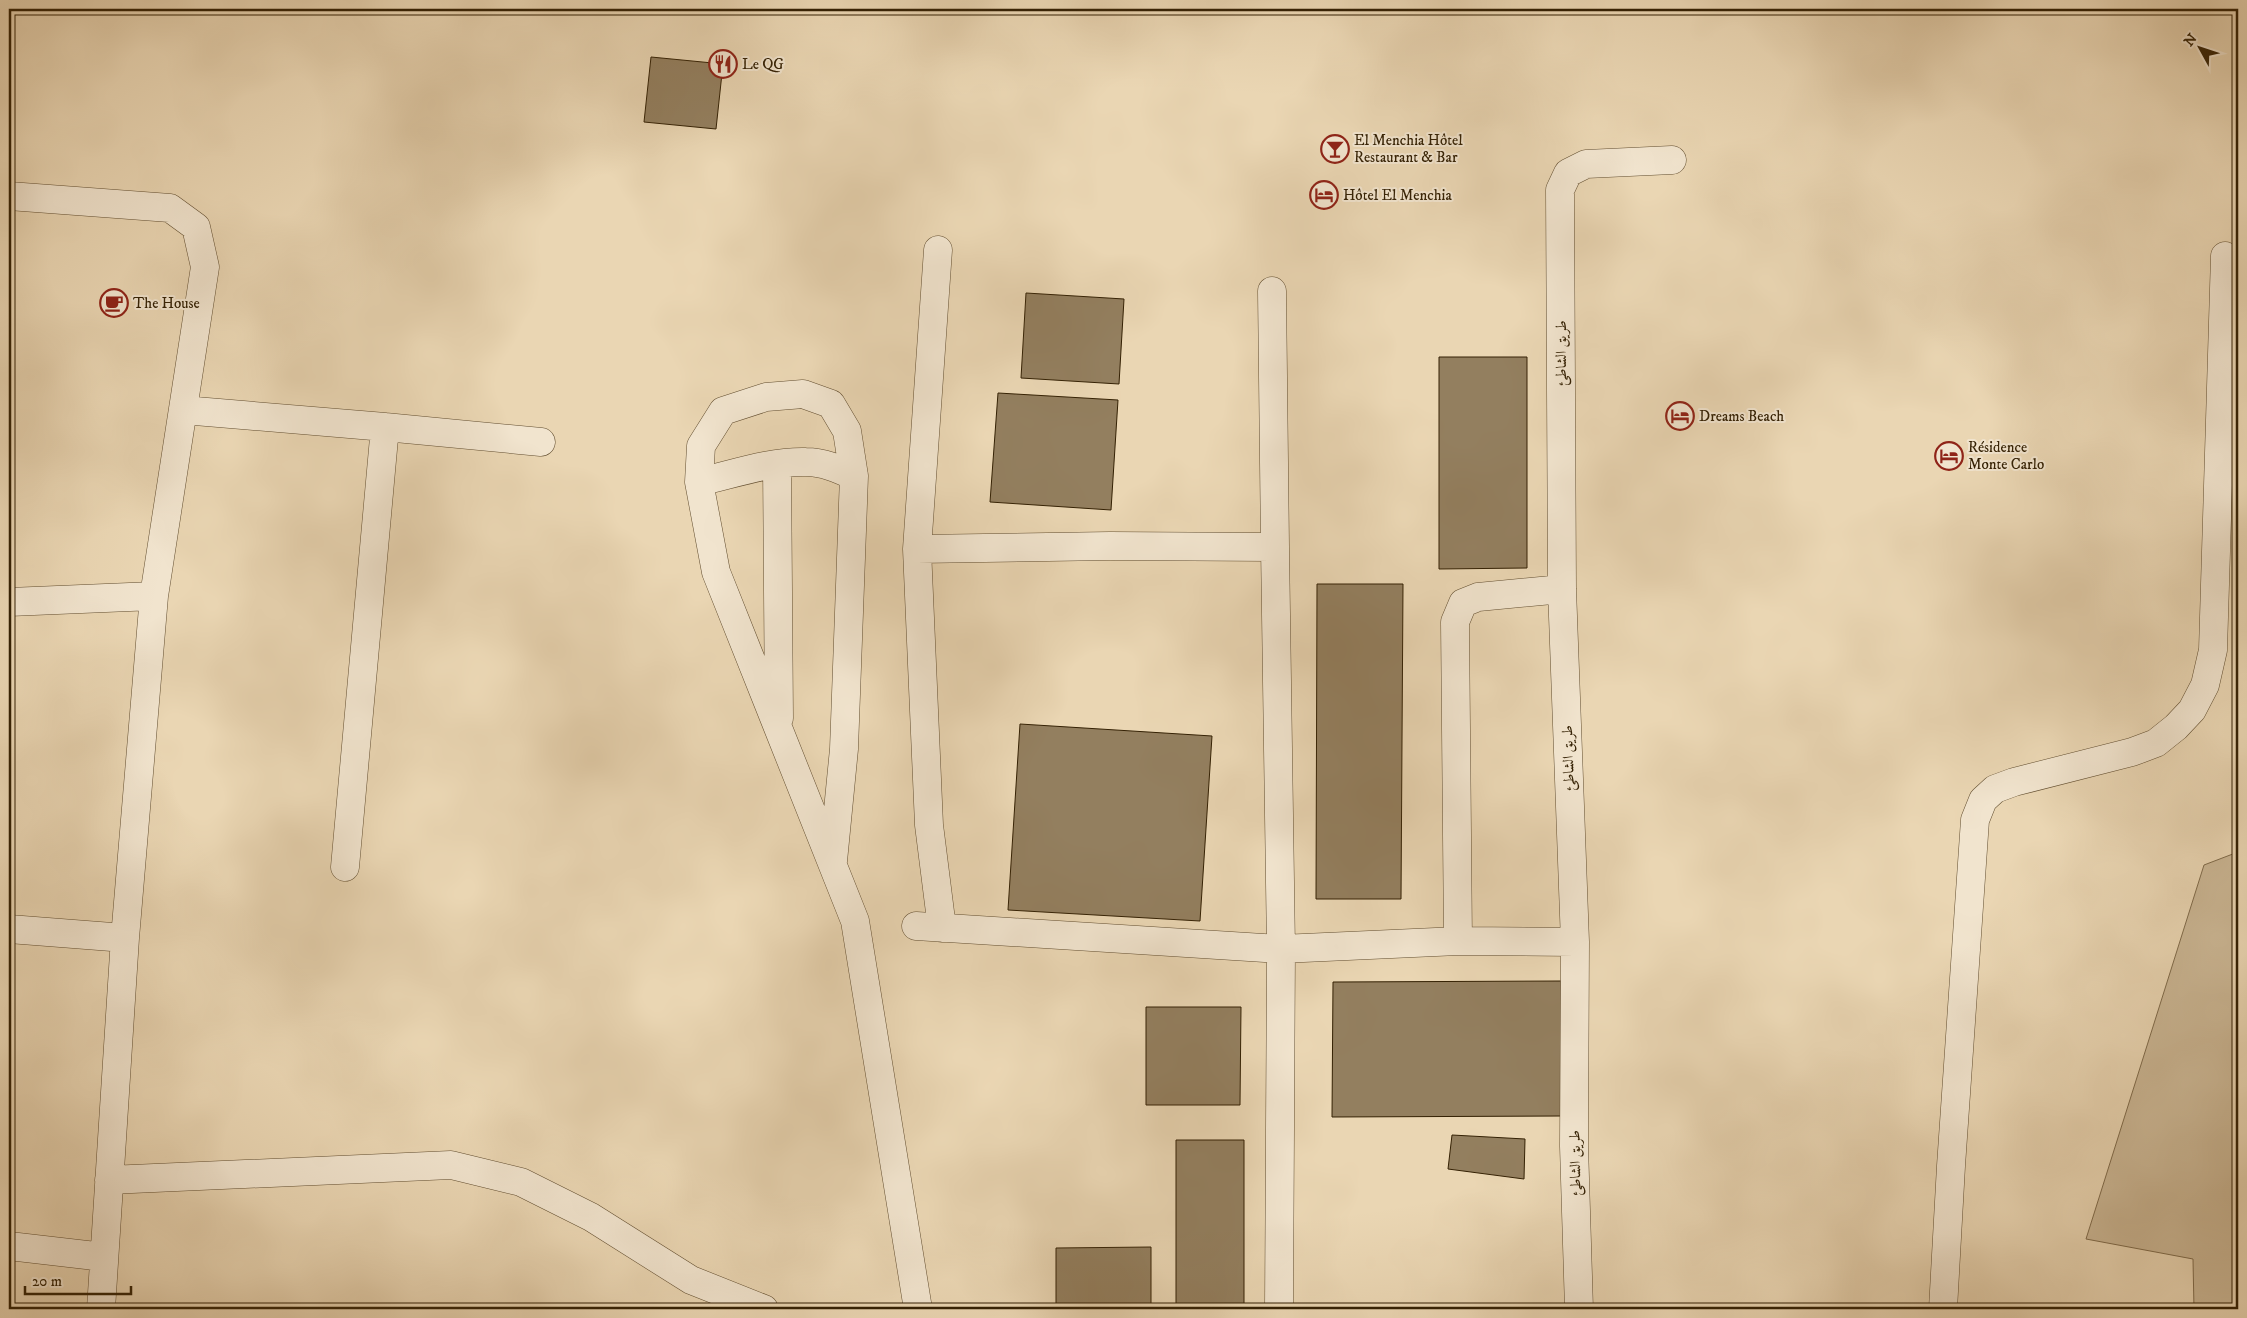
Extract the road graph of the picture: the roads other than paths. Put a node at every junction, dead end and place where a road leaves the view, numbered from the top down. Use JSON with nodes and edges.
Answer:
{"nodes":[{"id":1,"x":1672,"y":160,"type":"dead end"},
{"id":2,"x":9,"y":196,"type":"edge"},
{"id":3,"x":938,"y":250,"type":"dead end"},
{"id":4,"x":2225,"y":256,"type":"dead end"},
{"id":5,"x":1272,"y":291,"type":"dead end"},
{"id":6,"x":183,"y":410,"type":"junction"},
{"id":7,"x":385,"y":426,"type":"junction"},
{"id":8,"x":541,"y":442,"type":"dead end"},
{"id":9,"x":777,"y":464,"type":"junction"},
{"id":10,"x":854,"y":476,"type":"junction"},
{"id":11,"x":699,"y":482,"type":"junction"},
{"id":12,"x":1276,"y":547,"type":"junction"},
{"id":13,"x":917,"y":549,"type":"junction"},
{"id":14,"x":1562,"y":589,"type":"junction"},
{"id":15,"x":154,"y":596,"type":"junction"},
{"id":16,"x":9,"y":602,"type":"edge"},
{"id":17,"x":780,"y":734,"type":"junction"},
{"id":18,"x":832,"y":865,"type":"junction"},
{"id":19,"x":345,"y":866,"type":"dead end"},
{"id":20,"x":9,"y":929,"type":"edge"},
{"id":21,"x":125,"y":938,"type":"junction"},
{"id":22,"x":1458,"y":941,"type":"junction"},
{"id":23,"x":1575,"y":942,"type":"junction"},
{"id":24,"x":1281,"y":949,"type":"junction"},
{"id":25,"x":109,"y":1180,"type":"junction"},
{"id":26,"x":9,"y":1246,"type":"edge"},
{"id":27,"x":104,"y":1257,"type":"junction"},
{"id":28,"x":101,"y":1309,"type":"edge"},
{"id":29,"x":764,"y":1309,"type":"edge"},
{"id":30,"x":918,"y":1309,"type":"edge"},
{"id":31,"x":1279,"y":1309,"type":"edge"},
{"id":32,"x":1579,"y":1309,"type":"edge"},
{"id":33,"x":1944,"y":1309,"type":"edge"}],
"edges":[{"from":1,"to":14,"type":"street","name":"طريق الشاطئ"},
{"from":2,"to":6,"type":"street"},
{"from":3,"to":13,"type":"street"},
{"from":4,"to":33,"type":"street"},
{"from":5,"to":12,"type":"street"},
{"from":6,"to":7,"type":"street"},
{"from":6,"to":15,"type":"street"},
{"from":7,"to":8,"type":"street"},
{"from":7,"to":19,"type":"street"},
{"from":9,"to":10,"type":"street"},
{"from":9,"to":11,"type":"street"},
{"from":9,"to":17,"type":"street"},
{"from":10,"to":11,"type":"street"},
{"from":10,"to":18,"type":"street"},
{"from":11,"to":17,"type":"street"},
{"from":12,"to":13,"type":"street"},
{"from":12,"to":24,"type":"street"},
{"from":13,"to":24,"type":"street"},
{"from":14,"to":22,"type":"street"},
{"from":14,"to":23,"type":"street","name":"طريق الشاطئ"},
{"from":15,"to":16,"type":"street"},
{"from":15,"to":21,"type":"street"},
{"from":17,"to":18,"type":"street"},
{"from":18,"to":30,"type":"street"},
{"from":20,"to":21,"type":"street"},
{"from":21,"to":25,"type":"street"},
{"from":22,"to":23,"type":"street"},
{"from":22,"to":24,"type":"street"},
{"from":23,"to":32,"type":"street","name":"طريق الشاطئ"},
{"from":24,"to":31,"type":"street"},
{"from":25,"to":27,"type":"street"},
{"from":25,"to":29,"type":"street"},
{"from":26,"to":27,"type":"street"},
{"from":27,"to":28,"type":"street"}]}
